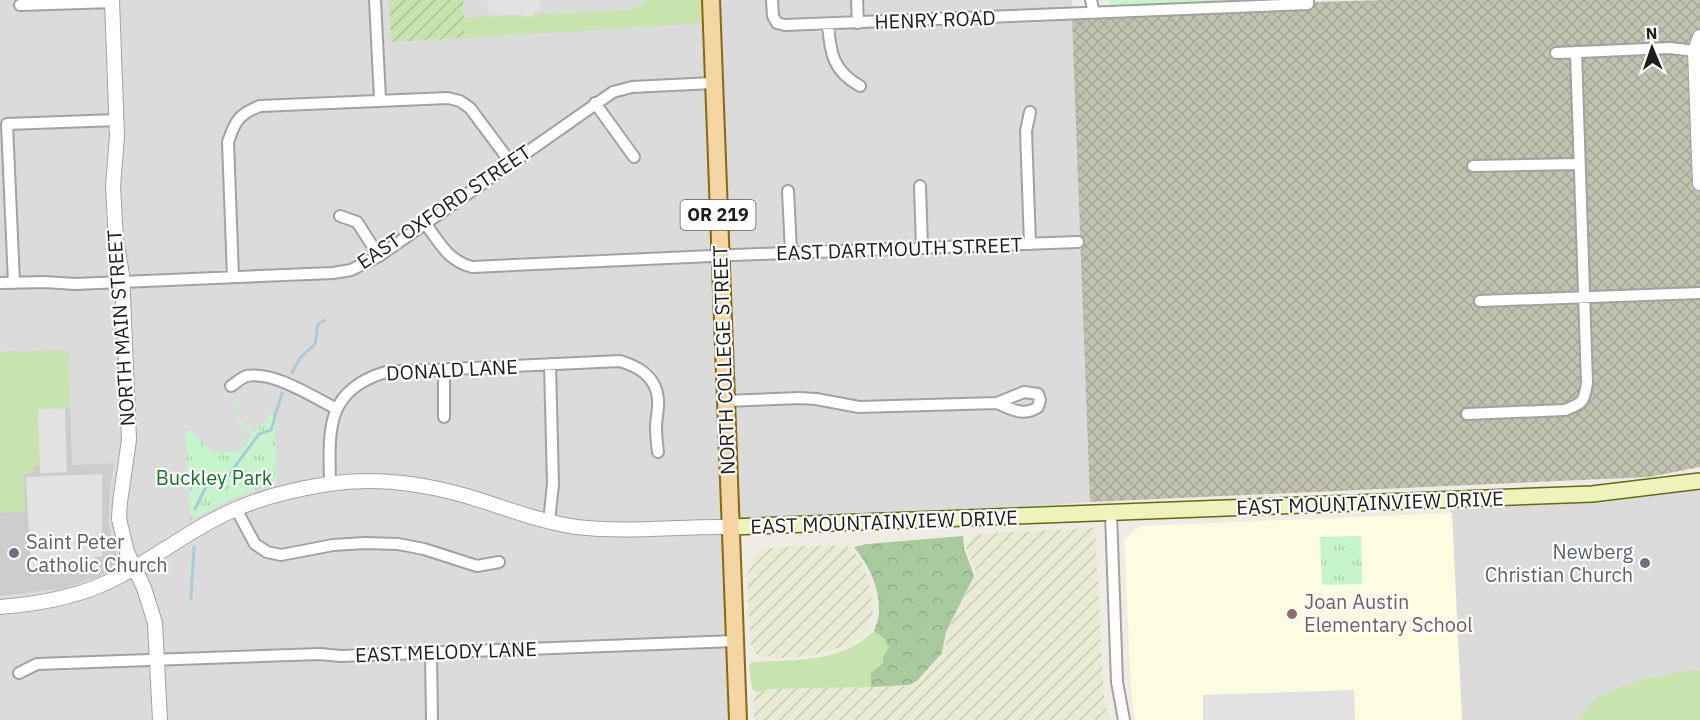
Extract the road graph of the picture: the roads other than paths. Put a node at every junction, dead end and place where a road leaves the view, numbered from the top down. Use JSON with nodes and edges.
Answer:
{"nodes":[{"id":1,"x":375,"y":0,"type":"edge"},
{"id":2,"x":711,"y":0,"type":"edge"},
{"id":3,"x":772,"y":0,"type":"edge"},
{"id":4,"x":857,"y":0,"type":"edge"},
{"id":5,"x":1091,"y":0,"type":"edge"},
{"id":6,"x":112,"y":1,"type":"edge"},
{"id":7,"x":1308,"y":2,"type":"edge"},
{"id":8,"x":20,"y":5,"type":"dead end"},
{"id":9,"x":1094,"y":13,"type":"junction"},
{"id":10,"x":858,"y":23,"type":"junction"},
{"id":11,"x":828,"y":24,"type":"junction"},
{"id":12,"x":1700,"y":37,"type":"edge"},
{"id":13,"x":1695,"y":51,"type":"junction"},
{"id":14,"x":1576,"y":52,"type":"junction"},
{"id":15,"x":1556,"y":53,"type":"dead end"},
{"id":16,"x":713,"y":84,"type":"junction"},
{"id":17,"x":860,"y":86,"type":"dead end"},
{"id":18,"x":380,"y":99,"type":"junction"},
{"id":19,"x":595,"y":103,"type":"junction"},
{"id":20,"x":1030,"y":112,"type":"dead end"},
{"id":21,"x":117,"y":120,"type":"junction"},
{"id":22,"x":634,"y":157,"type":"dead end"},
{"id":23,"x":512,"y":163,"type":"junction"},
{"id":24,"x":1579,"y":164,"type":"junction"},
{"id":25,"x":1473,"y":166,"type":"dead end"},
{"id":26,"x":1700,"y":183,"type":"edge"},
{"id":27,"x":920,"y":186,"type":"dead end"},
{"id":28,"x":788,"y":190,"type":"dead end"},
{"id":29,"x":340,"y":216,"type":"dead end"},
{"id":30,"x":425,"y":223,"type":"junction"},
{"id":31,"x":1078,"y":243,"type":"dead end"},
{"id":32,"x":1030,"y":244,"type":"junction"},
{"id":33,"x":922,"y":247,"type":"junction"},
{"id":34,"x":791,"y":252,"type":"junction"},
{"id":35,"x":379,"y":256,"type":"junction"},
{"id":36,"x":720,"y":256,"type":"junction"},
{"id":37,"x":233,"y":277,"type":"junction"},
{"id":38,"x":123,"y":282,"type":"junction"},
{"id":39,"x":0,"y":283,"type":"edge"},
{"id":40,"x":14,"y":283,"type":"junction"},
{"id":41,"x":1700,"y":293,"type":"edge"},
{"id":42,"x":1584,"y":298,"type":"junction"},
{"id":43,"x":1480,"y":301,"type":"dead end"},
{"id":44,"x":550,"y":364,"type":"junction"},
{"id":45,"x":444,"y":369,"type":"junction"},
{"id":46,"x":231,"y":386,"type":"dead end"},
{"id":47,"x":725,"y":401,"type":"junction"},
{"id":48,"x":997,"y":403,"type":"dead end"},
{"id":49,"x":337,"y":409,"type":"junction"},
{"id":50,"x":1467,"y":414,"type":"dead end"},
{"id":51,"x":444,"y":417,"type":"dead end"},
{"id":52,"x":658,"y":452,"type":"dead end"},
{"id":53,"x":1700,"y":471,"type":"edge"},
{"id":54,"x":1700,"y":481,"type":"edge"},
{"id":55,"x":330,"y":483,"type":"junction"},
{"id":56,"x":1659,"y":485,"type":"junction"},
{"id":57,"x":236,"y":508,"type":"junction"},
{"id":58,"x":1111,"y":513,"type":"junction"},
{"id":59,"x":549,"y":522,"type":"junction"},
{"id":60,"x":731,"y":527,"type":"junction"},
{"id":61,"x":499,"y":562,"type":"dead end"},
{"id":62,"x":134,"y":568,"type":"junction"},
{"id":63,"x":0,"y":607,"type":"edge"},
{"id":64,"x":735,"y":641,"type":"junction"},
{"id":65,"x":431,"y":653,"type":"junction"},
{"id":66,"x":159,"y":660,"type":"junction"},
{"id":67,"x":19,"y":673,"type":"dead end"},
{"id":68,"x":160,"y":720,"type":"edge"},
{"id":69,"x":432,"y":720,"type":"edge"},
{"id":70,"x":738,"y":720,"type":"edge"},
{"id":71,"x":1124,"y":720,"type":"edge"}],
"edges":[{"from":1,"to":18,"type":"street"},
{"from":2,"to":16,"type":"main road","name":"NORTH COLLEGE STREET","number":"OR 219"},
{"from":3,"to":11,"type":"street","name":"HENRY ROAD"},
{"from":4,"to":10,"type":"street"},
{"from":5,"to":9,"type":"street"},
{"from":6,"to":8,"type":"street"},
{"from":6,"to":21,"type":"street","name":"NORTH MAIN STREET"},
{"from":7,"to":9,"type":"street","name":"HENRY ROAD"},
{"from":9,"to":10,"type":"street","name":"HENRY ROAD"},
{"from":10,"to":11,"type":"street","name":"HENRY ROAD"},
{"from":11,"to":17,"type":"street"},
{"from":12,"to":13,"type":"street"},
{"from":13,"to":14,"type":"street"},
{"from":13,"to":26,"type":"street"},
{"from":14,"to":15,"type":"street"},
{"from":14,"to":24,"type":"street"},
{"from":16,"to":19,"type":"street","name":"EAST OXFORD STREET"},
{"from":16,"to":36,"type":"main road","name":"NORTH COLLEGE STREET","number":"OR 219"},
{"from":18,"to":23,"type":"street"},
{"from":18,"to":37,"type":"street"},
{"from":19,"to":22,"type":"street"},
{"from":19,"to":23,"type":"street","name":"EAST OXFORD STREET"},
{"from":20,"to":32,"type":"street"},
{"from":21,"to":38,"type":"street","name":"NORTH MAIN STREET"},
{"from":21,"to":40,"type":"street"},
{"from":23,"to":30,"type":"street","name":"EAST OXFORD STREET"},
{"from":24,"to":25,"type":"street"},
{"from":24,"to":42,"type":"street"},
{"from":27,"to":33,"type":"street"},
{"from":28,"to":34,"type":"street"},
{"from":29,"to":35,"type":"street"},
{"from":30,"to":35,"type":"street","name":"EAST OXFORD STREET"},
{"from":30,"to":36,"type":"street","name":"EAST DARTMOUTH STREET"},
{"from":31,"to":32,"type":"street","name":"EAST DARTMOUTH STREET"},
{"from":32,"to":33,"type":"street","name":"EAST DARTMOUTH STREET"},
{"from":33,"to":34,"type":"street","name":"EAST DARTMOUTH STREET"},
{"from":34,"to":36,"type":"street","name":"EAST DARTMOUTH STREET"},
{"from":35,"to":37,"type":"street","name":"EAST OXFORD STREET"},
{"from":36,"to":47,"type":"main road","name":"NORTH COLLEGE STREET","number":"OR 219"},
{"from":37,"to":38,"type":"street","name":"EAST OXFORD STREET"},
{"from":38,"to":40,"type":"street","name":"EAST OXFORD STREET"},
{"from":38,"to":62,"type":"street","name":"NORTH MAIN STREET"},
{"from":39,"to":40,"type":"street","name":"EAST OXFORD STREET"},
{"from":41,"to":42,"type":"street"},
{"from":42,"to":43,"type":"street"},
{"from":42,"to":50,"type":"street"},
{"from":44,"to":45,"type":"street","name":"DONALD LANE"},
{"from":44,"to":52,"type":"street","name":"DONALD LANE"},
{"from":44,"to":59,"type":"street"},
{"from":45,"to":49,"type":"street","name":"DONALD LANE"},
{"from":45,"to":51,"type":"street"},
{"from":46,"to":49,"type":"street"},
{"from":47,"to":48,"type":"street"},
{"from":47,"to":60,"type":"main road","name":"NORTH COLLEGE STREET","number":"OR 219"},
{"from":49,"to":55,"type":"street","name":"DONALD LANE"},
{"from":53,"to":56,"type":"main road","name":"EAST MOUNTAINVIEW DRIVE"},
{"from":54,"to":56,"type":"main road","name":"EAST MOUNTAINVIEW DRIVE"},
{"from":55,"to":57,"type":"street","name":"EAST MOUNTAINVIEW DRIVE"},
{"from":55,"to":59,"type":"street","name":"EAST MOUNTAINVIEW DRIVE"},
{"from":56,"to":58,"type":"main road","name":"EAST MOUNTAINVIEW DRIVE"},
{"from":57,"to":61,"type":"street"},
{"from":57,"to":62,"type":"street","name":"EAST MOUNTAINVIEW DRIVE"},
{"from":58,"to":60,"type":"main road","name":"EAST MOUNTAINVIEW DRIVE"},
{"from":58,"to":71,"type":"street"},
{"from":59,"to":60,"type":"street","name":"EAST MOUNTAINVIEW DRIVE"},
{"from":60,"to":64,"type":"main road","name":"NORTH COLLEGE STREET","number":"OR 219"},
{"from":62,"to":63,"type":"street","name":"EAST MOUNTAINVIEW DRIVE"},
{"from":62,"to":66,"type":"street","name":"NORTH MAIN STREET"},
{"from":64,"to":65,"type":"street","name":"EAST MELODY LANE"},
{"from":64,"to":70,"type":"main road","name":"NORTH COLLEGE STREET","number":"OR 219"},
{"from":65,"to":66,"type":"street","name":"EAST MELODY LANE"},
{"from":65,"to":69,"type":"street"},
{"from":66,"to":67,"type":"street","name":"EAST MELODY LANE"},
{"from":66,"to":68,"type":"street","name":"NORTH MAIN STREET"}]}
